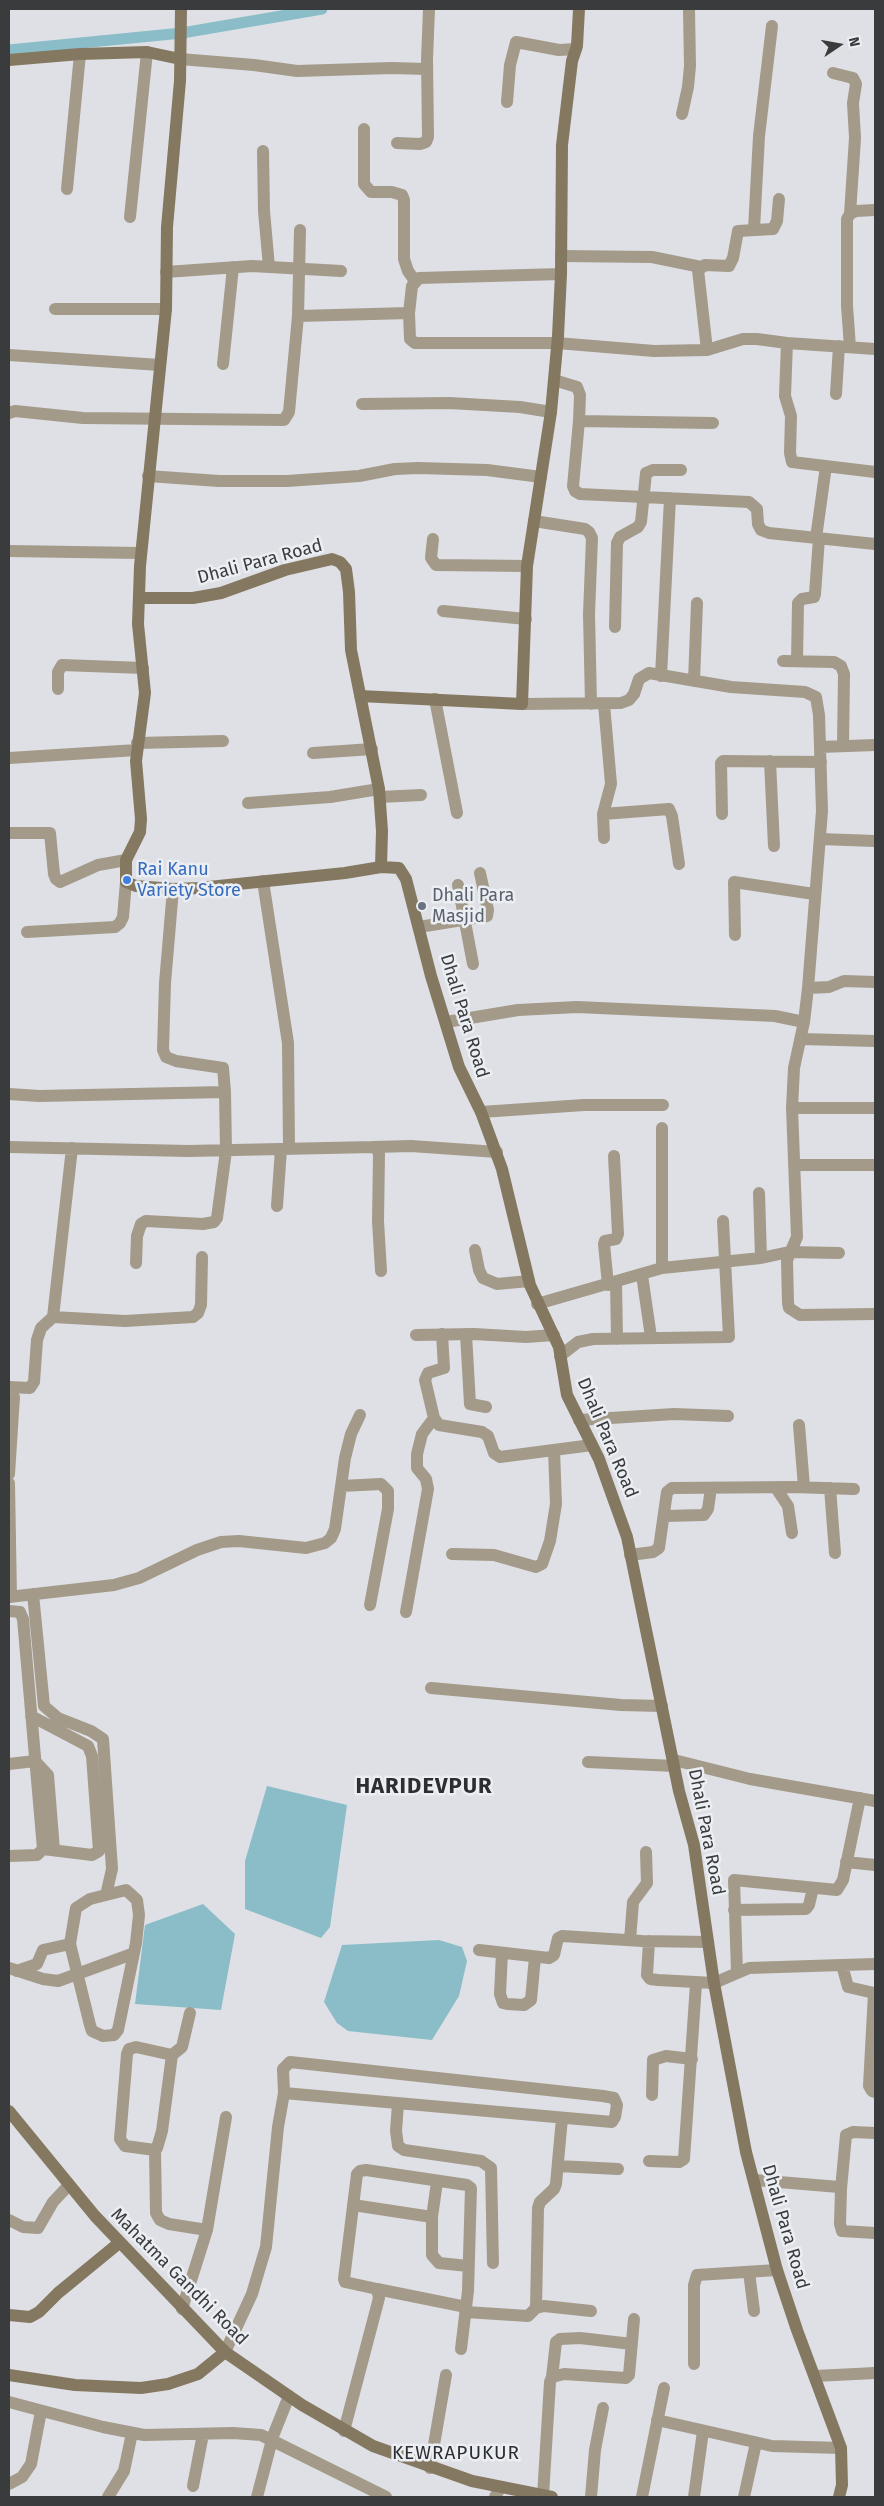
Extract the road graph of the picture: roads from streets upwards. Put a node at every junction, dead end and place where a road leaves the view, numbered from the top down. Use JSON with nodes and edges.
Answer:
{"nodes":[{"id":1,"x":181,"y":9,"type":"edge"},
{"id":2,"x":429,"y":9,"type":"edge"},
{"id":3,"x":579,"y":9,"type":"edge"},
{"id":4,"x":689,"y":9,"type":"edge"},
{"id":5,"x":772,"y":26,"type":"dead end"},
{"id":6,"x":576,"y":49,"type":"junction"},
{"id":7,"x":147,"y":52,"type":"junction"},
{"id":8,"x":80,"y":54,"type":"junction"},
{"id":9,"x":180,"y":59,"type":"junction"},
{"id":10,"x":9,"y":60,"type":"edge"},
{"id":11,"x":427,"y":69,"type":"junction"},
{"id":12,"x":833,"y":73,"type":"dead end"},
{"id":13,"x":507,"y":102,"type":"dead end"},
{"id":14,"x":682,"y":114,"type":"dead end"},
{"id":15,"x":364,"y":129,"type":"dead end"},
{"id":16,"x":397,"y":143,"type":"dead end"},
{"id":17,"x":263,"y":151,"type":"dead end"},
{"id":18,"x":67,"y":189,"type":"dead end"},
{"id":19,"x":779,"y":199,"type":"dead end"},
{"id":20,"x":875,"y":210,"type":"edge"},
{"id":21,"x":850,"y":214,"type":"junction"},
{"id":22,"x":130,"y":217,"type":"dead end"},
{"id":23,"x":754,"y":229,"type":"junction"},
{"id":24,"x":300,"y":230,"type":"dead end"},
{"id":25,"x":561,"y":256,"type":"junction"},
{"id":26,"x":701,"y":266,"type":"junction"},
{"id":27,"x":234,"y":267,"type":"junction"},
{"id":28,"x":269,"y":267,"type":"junction"},
{"id":29,"x":300,"y":268,"type":"junction"},
{"id":30,"x":340,"y":271,"type":"dead end"},
{"id":31,"x":166,"y":272,"type":"junction"},
{"id":32,"x":561,"y":274,"type":"junction"},
{"id":33,"x":415,"y":281,"type":"junction"},
{"id":34,"x":55,"y":309,"type":"dead end"},
{"id":35,"x":166,"y":309,"type":"junction"},
{"id":36,"x":409,"y":313,"type":"junction"},
{"id":37,"x":298,"y":316,"type":"junction"},
{"id":38,"x":557,"y":343,"type":"junction"},
{"id":39,"x":787,"y":344,"type":"junction"},
{"id":40,"x":844,"y":346,"type":"junction"},
{"id":41,"x":875,"y":349,"type":"edge"},
{"id":42,"x":707,"y":350,"type":"junction"},
{"id":43,"x":9,"y":355,"type":"edge"},
{"id":44,"x":223,"y":364,"type":"dead end"},
{"id":45,"x":160,"y":365,"type":"junction"},
{"id":46,"x":554,"y":380,"type":"junction"},
{"id":47,"x":836,"y":394,"type":"dead end"},
{"id":48,"x":362,"y":404,"type":"dead end"},
{"id":49,"x":551,"y":412,"type":"junction"},
{"id":50,"x":9,"y":414,"type":"edge"},
{"id":51,"x":153,"y":418,"type":"junction"},
{"id":52,"x":579,"y":421,"type":"junction"},
{"id":53,"x":713,"y":422,"type":"dead end"},
{"id":54,"x":826,"y":466,"type":"junction"},
{"id":55,"x":681,"y":470,"type":"dead end"},
{"id":56,"x":875,"y":472,"type":"edge"},
{"id":57,"x":148,"y":476,"type":"junction"},
{"id":58,"x":541,"y":477,"type":"junction"},
{"id":59,"x":643,"y":496,"type":"junction"},
{"id":60,"x":670,"y":498,"type":"junction"},
{"id":61,"x":534,"y":521,"type":"junction"},
{"id":62,"x":818,"y":538,"type":"junction"},
{"id":63,"x":434,"y":539,"type":"dead end"},
{"id":64,"x":875,"y":544,"type":"edge"},
{"id":65,"x":9,"y":551,"type":"edge"},
{"id":66,"x":141,"y":553,"type":"junction"},
{"id":67,"x":528,"y":566,"type":"junction"},
{"id":68,"x":139,"y":598,"type":"junction"},
{"id":69,"x":697,"y":603,"type":"dead end"},
{"id":70,"x":443,"y":611,"type":"dead end"},
{"id":71,"x":526,"y":619,"type":"junction"},
{"id":72,"x":615,"y":627,"type":"dead end"},
{"id":73,"x":783,"y":661,"type":"dead end"},
{"id":74,"x":797,"y":661,"type":"junction"},
{"id":75,"x":143,"y":668,"type":"junction"},
{"id":76,"x":661,"y":676,"type":"junction"},
{"id":77,"x":694,"y":681,"type":"junction"},
{"id":78,"x":58,"y":689,"type":"dead end"},
{"id":79,"x":360,"y":696,"type":"junction"},
{"id":80,"x":435,"y":699,"type":"junction"},
{"id":81,"x":522,"y":704,"type":"junction"},
{"id":82,"x":597,"y":704,"type":"junction"},
{"id":83,"x":223,"y":741,"type":"dead end"},
{"id":84,"x":875,"y":745,"type":"edge"},
{"id":85,"x":137,"y":746,"type":"junction"},
{"id":86,"x":842,"y":746,"type":"junction"},
{"id":87,"x":820,"y":747,"type":"junction"},
{"id":88,"x":372,"y":749,"type":"junction"},
{"id":89,"x":313,"y":754,"type":"dead end"},
{"id":90,"x":9,"y":758,"type":"edge"},
{"id":91,"x":770,"y":761,"type":"junction"},
{"id":92,"x":821,"y":762,"type":"junction"},
{"id":93,"x":380,"y":793,"type":"junction"},
{"id":94,"x":421,"y":795,"type":"dead end"},
{"id":95,"x":248,"y":803,"type":"dead end"},
{"id":96,"x":457,"y":813,"type":"dead end"},
{"id":97,"x":603,"y":814,"type":"junction"},
{"id":98,"x":722,"y":814,"type":"dead end"},
{"id":99,"x":9,"y":833,"type":"edge"},
{"id":100,"x":604,"y":838,"type":"dead end"},
{"id":101,"x":820,"y":839,"type":"junction"},
{"id":102,"x":875,"y":841,"type":"edge"},
{"id":103,"x":774,"y":846,"type":"dead end"},
{"id":104,"x":126,"y":860,"type":"junction"},
{"id":105,"x":679,"y":864,"type":"dead end"},
{"id":106,"x":381,"y":867,"type":"junction"},
{"id":107,"x":480,"y":873,"type":"dead end"},
{"id":108,"x":263,"y":881,"type":"junction"},
{"id":109,"x":126,"y":882,"type":"junction"},
{"id":110,"x":458,"y":886,"type":"dead end"},
{"id":111,"x":173,"y":889,"type":"junction"},
{"id":112,"x":814,"y":894,"type":"junction"},
{"id":113,"x":465,"y":921,"type":"junction"},
{"id":114,"x":420,"y":927,"type":"junction"},
{"id":115,"x":27,"y":932,"type":"dead end"},
{"id":116,"x":735,"y":935,"type":"dead end"},
{"id":117,"x":473,"y":964,"type":"dead end"},
{"id":118,"x":875,"y":982,"type":"edge"},
{"id":119,"x":808,"y":988,"type":"junction"},
{"id":120,"x":446,"y":1022,"type":"junction"},
{"id":121,"x":804,"y":1022,"type":"junction"},
{"id":122,"x":801,"y":1039,"type":"junction"},
{"id":123,"x":875,"y":1041,"type":"edge"},
{"id":124,"x":225,"y":1092,"type":"junction"},
{"id":125,"x":9,"y":1094,"type":"edge"},
{"id":126,"x":663,"y":1105,"type":"dead end"},
{"id":127,"x":792,"y":1108,"type":"junction"},
{"id":128,"x":875,"y":1108,"type":"edge"},
{"id":129,"x":481,"y":1112,"type":"junction"},
{"id":130,"x":662,"y":1128,"type":"dead end"},
{"id":131,"x":9,"y":1147,"type":"edge"},
{"id":132,"x":373,"y":1147,"type":"junction"},
{"id":133,"x":72,"y":1148,"type":"junction"},
{"id":134,"x":285,"y":1149,"type":"junction"},
{"id":135,"x":226,"y":1151,"type":"junction"},
{"id":136,"x":496,"y":1152,"type":"junction"},
{"id":137,"x":614,"y":1156,"type":"dead end"},
{"id":138,"x":794,"y":1165,"type":"junction"},
{"id":139,"x":875,"y":1165,"type":"edge"},
{"id":140,"x":760,"y":1193,"type":"dead end"},
{"id":141,"x":277,"y":1206,"type":"dead end"},
{"id":142,"x":723,"y":1221,"type":"dead end"},
{"id":143,"x":475,"y":1250,"type":"dead end"},
{"id":144,"x":789,"y":1252,"type":"junction"},
{"id":145,"x":839,"y":1253,"type":"dead end"},
{"id":146,"x":202,"y":1257,"type":"dead end"},
{"id":147,"x":761,"y":1258,"type":"junction"},
{"id":148,"x":726,"y":1262,"type":"junction"},
{"id":149,"x":136,"y":1263,"type":"dead end"},
{"id":150,"x":662,"y":1268,"type":"junction"},
{"id":151,"x":380,"y":1271,"type":"dead end"},
{"id":152,"x":642,"y":1275,"type":"junction"},
{"id":153,"x":529,"y":1281,"type":"junction"},
{"id":154,"x":612,"y":1284,"type":"junction"},
{"id":155,"x":537,"y":1304,"type":"junction"},
{"id":156,"x":875,"y":1314,"type":"edge"},
{"id":157,"x":53,"y":1317,"type":"junction"},
{"id":158,"x":442,"y":1334,"type":"junction"},
{"id":159,"x":466,"y":1334,"type":"junction"},
{"id":160,"x":416,"y":1335,"type":"dead end"},
{"id":161,"x":554,"y":1335,"type":"junction"},
{"id":162,"x":651,"y":1337,"type":"junction"},
{"id":163,"x":617,"y":1339,"type":"junction"},
{"id":164,"x":560,"y":1356,"type":"junction"},
{"id":165,"x":11,"y":1392,"type":"edge"},
{"id":166,"x":486,"y":1407,"type":"dead end"},
{"id":167,"x":360,"y":1415,"type":"dead end"},
{"id":168,"x":728,"y":1416,"type":"dead end"},
{"id":169,"x":434,"y":1418,"type":"junction"},
{"id":170,"x":579,"y":1420,"type":"junction"},
{"id":171,"x":799,"y":1425,"type":"dead end"},
{"id":172,"x":592,"y":1446,"type":"junction"},
{"id":173,"x":554,"y":1450,"type":"junction"},
{"id":174,"x":9,"y":1474,"type":"edge"},
{"id":175,"x":9,"y":1483,"type":"edge"},
{"id":176,"x":340,"y":1486,"type":"junction"},
{"id":177,"x":804,"y":1487,"type":"junction"},
{"id":178,"x":711,"y":1488,"type":"junction"},
{"id":179,"x":776,"y":1488,"type":"junction"},
{"id":180,"x":830,"y":1488,"type":"junction"},
{"id":181,"x":854,"y":1489,"type":"dead end"},
{"id":182,"x":664,"y":1516,"type":"junction"},
{"id":183,"x":9,"y":1532,"type":"edge"},
{"id":184,"x":792,"y":1533,"type":"dead end"},
{"id":185,"x":835,"y":1553,"type":"dead end"},
{"id":186,"x":452,"y":1554,"type":"dead end"},
{"id":187,"x":630,"y":1554,"type":"junction"},
{"id":188,"x":33,"y":1594,"type":"junction"},
{"id":189,"x":10,"y":1597,"type":"edge"},
{"id":190,"x":370,"y":1605,"type":"dead end"},
{"id":191,"x":9,"y":1611,"type":"edge"},
{"id":192,"x":406,"y":1612,"type":"dead end"},
{"id":193,"x":431,"y":1688,"type":"dead end"},
{"id":194,"x":662,"y":1706,"type":"junction"},
{"id":195,"x":32,"y":1716,"type":"junction"},
{"id":196,"x":35,"y":1761,"type":"junction"},
{"id":197,"x":588,"y":1762,"type":"dead end"},
{"id":198,"x":674,"y":1763,"type":"junction"},
{"id":199,"x":9,"y":1764,"type":"edge"},
{"id":200,"x":860,"y":1798,"type":"junction"},
{"id":201,"x":875,"y":1801,"type":"edge"},
{"id":202,"x":48,"y":1850,"type":"junction"},
{"id":203,"x":646,"y":1852,"type":"dead end"},
{"id":204,"x":9,"y":1856,"type":"edge"},
{"id":205,"x":846,"y":1862,"type":"junction"},
{"id":206,"x":875,"y":1865,"type":"edge"},
{"id":207,"x":814,"y":1888,"type":"junction"},
{"id":208,"x":106,"y":1894,"type":"junction"},
{"id":209,"x":734,"y":1910,"type":"junction"},
{"id":210,"x":630,"y":1940,"type":"junction"},
{"id":211,"x":649,"y":1941,"type":"junction"},
{"id":212,"x":708,"y":1942,"type":"junction"},
{"id":213,"x":70,"y":1944,"type":"junction"},
{"id":214,"x":479,"y":1950,"type":"dead end"},
{"id":215,"x":502,"y":1953,"type":"junction"},
{"id":216,"x":132,"y":1954,"type":"junction"},
{"id":217,"x":535,"y":1957,"type":"junction"},
{"id":218,"x":875,"y":1964,"type":"edge"},
{"id":219,"x":842,"y":1965,"type":"junction"},
{"id":220,"x":13,"y":1970,"type":"edge"},
{"id":221,"x":737,"y":1974,"type":"junction"},
{"id":222,"x":78,"y":1975,"type":"junction"},
{"id":223,"x":714,"y":1983,"type":"junction"},
{"id":224,"x":696,"y":1984,"type":"junction"},
{"id":225,"x":190,"y":2013,"type":"dead end"},
{"id":226,"x":172,"y":2055,"type":"junction"},
{"id":227,"x":692,"y":2059,"type":"junction"},
{"id":228,"x":875,"y":2092,"type":"edge"},
{"id":229,"x":284,"y":2093,"type":"junction"},
{"id":230,"x":652,"y":2095,"type":"dead end"},
{"id":231,"x":398,"y":2104,"type":"junction"},
{"id":232,"x":9,"y":2111,"type":"edge"},
{"id":233,"x":226,"y":2117,"type":"dead end"},
{"id":234,"x":562,"y":2118,"type":"junction"},
{"id":235,"x":875,"y":2133,"type":"edge"},
{"id":236,"x":155,"y":2150,"type":"junction"},
{"id":237,"x":649,"y":2161,"type":"dead end"},
{"id":238,"x":558,"y":2166,"type":"junction"},
{"id":239,"x":618,"y":2169,"type":"dead end"},
{"id":240,"x":755,"y":2180,"type":"junction"},
{"id":241,"x":438,"y":2182,"type":"junction"},
{"id":242,"x":69,"y":2185,"type":"junction"},
{"id":243,"x":841,"y":2189,"type":"junction"},
{"id":244,"x":353,"y":2206,"type":"junction"},
{"id":245,"x":432,"y":2216,"type":"junction"},
{"id":246,"x":9,"y":2220,"type":"edge"},
{"id":247,"x":207,"y":2230,"type":"junction"},
{"id":248,"x":875,"y":2233,"type":"edge"},
{"id":249,"x":119,"y":2243,"type":"junction"},
{"id":250,"x":493,"y":2262,"type":"dead end"},
{"id":251,"x":468,"y":2266,"type":"junction"},
{"id":252,"x":777,"y":2270,"type":"junction"},
{"id":253,"x":749,"y":2272,"type":"junction"},
{"id":254,"x":377,"y":2289,"type":"junction"},
{"id":255,"x":536,"y":2308,"type":"junction"},
{"id":256,"x":182,"y":2309,"type":"junction"},
{"id":257,"x":466,"y":2310,"type":"junction"},
{"id":258,"x":591,"y":2311,"type":"dead end"},
{"id":259,"x":754,"y":2311,"type":"dead end"},
{"id":260,"x":9,"y":2315,"type":"edge"},
{"id":261,"x":634,"y":2320,"type":"dead end"},
{"id":262,"x":632,"y":2344,"type":"junction"},
{"id":263,"x":462,"y":2349,"type":"dead end"},
{"id":264,"x":225,"y":2352,"type":"junction"},
{"id":265,"x":694,"y":2364,"type":"dead end"},
{"id":266,"x":875,"y":2373,"type":"edge"},
{"id":267,"x":446,"y":2374,"type":"dead end"},
{"id":268,"x":9,"y":2375,"type":"edge"},
{"id":269,"x":815,"y":2376,"type":"junction"},
{"id":270,"x":552,"y":2377,"type":"junction"},
{"id":271,"x":664,"y":2388,"type":"dead end"},
{"id":272,"x":289,"y":2396,"type":"junction"},
{"id":273,"x":9,"y":2402,"type":"edge"},
{"id":274,"x":602,"y":2408,"type":"dead end"},
{"id":275,"x":41,"y":2411,"type":"junction"},
{"id":276,"x":657,"y":2420,"type":"junction"},
{"id":277,"x":344,"y":2431,"type":"junction"},
{"id":278,"x":703,"y":2431,"type":"junction"},
{"id":279,"x":132,"y":2433,"type":"junction"},
{"id":280,"x":203,"y":2434,"type":"junction"},
{"id":281,"x":272,"y":2438,"type":"junction"},
{"id":282,"x":756,"y":2443,"type":"junction"},
{"id":283,"x":841,"y":2448,"type":"junction"},
{"id":284,"x":430,"y":2468,"type":"junction"},
{"id":285,"x":9,"y":2484,"type":"edge"},
{"id":286,"x":193,"y":2486,"type":"dead end"},
{"id":287,"x":497,"y":2493,"type":"edge"},
{"id":288,"x":547,"y":2496,"type":"edge"},
{"id":289,"x":108,"y":2497,"type":"edge"},
{"id":290,"x":257,"y":2497,"type":"edge"},
{"id":291,"x":386,"y":2497,"type":"edge"},
{"id":292,"x":591,"y":2497,"type":"edge"},
{"id":293,"x":642,"y":2497,"type":"edge"},
{"id":294,"x":694,"y":2497,"type":"edge"},
{"id":295,"x":744,"y":2497,"type":"edge"},
{"id":296,"x":839,"y":2497,"type":"edge"}],
"edges":[{"from":1,"to":9,"type":"street"},
{"from":2,"to":11,"type":"street"},
{"from":3,"to":6,"type":"street"},
{"from":4,"to":14,"type":"street"},
{"from":5,"to":23,"type":"street"},
{"from":6,"to":13,"type":"street"},
{"from":6,"to":25,"type":"street"},
{"from":7,"to":8,"type":"street"},
{"from":7,"to":9,"type":"street"},
{"from":7,"to":22,"type":"street"},
{"from":8,"to":10,"type":"street"},
{"from":8,"to":18,"type":"street"},
{"from":9,"to":11,"type":"street"},
{"from":9,"to":31,"type":"street"},
{"from":11,"to":16,"type":"street"},
{"from":12,"to":21,"type":"street"},
{"from":15,"to":33,"type":"street"},
{"from":17,"to":28,"type":"street"},
{"from":19,"to":23,"type":"street"},
{"from":20,"to":21,"type":"street"},
{"from":21,"to":40,"type":"street"},
{"from":23,"to":26,"type":"street"},
{"from":24,"to":29,"type":"street"},
{"from":25,"to":26,"type":"street"},
{"from":25,"to":32,"type":"street"},
{"from":26,"to":42,"type":"street"},
{"from":27,"to":28,"type":"street"},
{"from":27,"to":31,"type":"street"},
{"from":27,"to":44,"type":"street"},
{"from":28,"to":29,"type":"street"},
{"from":29,"to":30,"type":"street"},
{"from":29,"to":37,"type":"street"},
{"from":31,"to":35,"type":"street"},
{"from":32,"to":33,"type":"street"},
{"from":32,"to":38,"type":"street"},
{"from":33,"to":36,"type":"street"},
{"from":34,"to":35,"type":"street"},
{"from":35,"to":45,"type":"street"},
{"from":36,"to":37,"type":"street"},
{"from":36,"to":38,"type":"street"},
{"from":37,"to":51,"type":"street"},
{"from":38,"to":42,"type":"street"},
{"from":38,"to":46,"type":"street"},
{"from":39,"to":40,"type":"street"},
{"from":39,"to":42,"type":"street"},
{"from":39,"to":54,"type":"street"},
{"from":40,"to":41,"type":"street"},
{"from":40,"to":47,"type":"street"},
{"from":43,"to":45,"type":"street"},
{"from":45,"to":51,"type":"street"},
{"from":46,"to":49,"type":"street"},
{"from":46,"to":52,"type":"street"},
{"from":48,"to":49,"type":"street"},
{"from":49,"to":58,"type":"street"},
{"from":50,"to":51,"type":"street"},
{"from":51,"to":57,"type":"street"},
{"from":52,"to":53,"type":"street"},
{"from":52,"to":59,"type":"street"},
{"from":54,"to":56,"type":"street"},
{"from":54,"to":62,"type":"street"},
{"from":55,"to":59,"type":"street"},
{"from":57,"to":58,"type":"street"},
{"from":57,"to":66,"type":"street"},
{"from":58,"to":61,"type":"street"},
{"from":59,"to":60,"type":"street"},
{"from":59,"to":72,"type":"street"},
{"from":60,"to":62,"type":"street"},
{"from":60,"to":76,"type":"street"},
{"from":61,"to":67,"type":"street"},
{"from":61,"to":82,"type":"street"},
{"from":62,"to":64,"type":"street"},
{"from":62,"to":74,"type":"street"},
{"from":63,"to":67,"type":"street"},
{"from":65,"to":66,"type":"street"},
{"from":66,"to":68,"type":"street"},
{"from":67,"to":71,"type":"street"},
{"from":68,"to":75,"type":"street"},
{"from":68,"to":79,"type":"street","name":"Dhali Para Road"},
{"from":69,"to":77,"type":"street"},
{"from":70,"to":71,"type":"street"},
{"from":71,"to":81,"type":"street"},
{"from":73,"to":74,"type":"street"},
{"from":74,"to":86,"type":"street"},
{"from":75,"to":78,"type":"street"},
{"from":75,"to":85,"type":"street"},
{"from":76,"to":77,"type":"street"},
{"from":76,"to":82,"type":"street"},
{"from":77,"to":87,"type":"street"},
{"from":79,"to":80,"type":"street"},
{"from":79,"to":88,"type":"street","name":"Dhali Para Road"},
{"from":80,"to":81,"type":"street"},
{"from":80,"to":96,"type":"street"},
{"from":81,"to":82,"type":"street"},
{"from":82,"to":97,"type":"street"},
{"from":83,"to":85,"type":"street"},
{"from":84,"to":86,"type":"street"},
{"from":85,"to":90,"type":"street"},
{"from":85,"to":104,"type":"street"},
{"from":86,"to":87,"type":"street"},
{"from":87,"to":92,"type":"street"},
{"from":88,"to":89,"type":"street"},
{"from":88,"to":93,"type":"street","name":"Dhali Para Road"},
{"from":91,"to":92,"type":"street"},
{"from":91,"to":98,"type":"street"},
{"from":91,"to":103,"type":"street"},
{"from":92,"to":101,"type":"street"},
{"from":93,"to":94,"type":"street"},
{"from":93,"to":95,"type":"street"},
{"from":93,"to":106,"type":"street","name":"Dhali Para Road"},
{"from":97,"to":100,"type":"street"},
{"from":97,"to":105,"type":"street"},
{"from":99,"to":104,"type":"street"},
{"from":101,"to":102,"type":"street"},
{"from":101,"to":112,"type":"street"},
{"from":104,"to":109,"type":"street"},
{"from":106,"to":108,"type":"street"},
{"from":106,"to":114,"type":"street","name":"Dhali Para Road"},
{"from":107,"to":113,"type":"street"},
{"from":108,"to":111,"type":"street"},
{"from":108,"to":134,"type":"street"},
{"from":109,"to":111,"type":"street"},
{"from":109,"to":115,"type":"street"},
{"from":110,"to":113,"type":"street"},
{"from":111,"to":124,"type":"street"},
{"from":112,"to":116,"type":"street"},
{"from":112,"to":119,"type":"street"},
{"from":113,"to":114,"type":"street"},
{"from":113,"to":117,"type":"street"},
{"from":114,"to":120,"type":"street","name":"Dhali Para Road"},
{"from":118,"to":119,"type":"street"},
{"from":119,"to":121,"type":"street"},
{"from":120,"to":121,"type":"street"},
{"from":120,"to":129,"type":"street","name":"Dhali Para Road"},
{"from":121,"to":122,"type":"street"},
{"from":122,"to":123,"type":"street"},
{"from":122,"to":127,"type":"street"},
{"from":124,"to":125,"type":"street"},
{"from":124,"to":135,"type":"street"},
{"from":126,"to":129,"type":"street"},
{"from":127,"to":128,"type":"street"},
{"from":127,"to":138,"type":"street"},
{"from":129,"to":136,"type":"street","name":"Dhali Para Road"},
{"from":130,"to":150,"type":"street"},
{"from":131,"to":133,"type":"street"},
{"from":132,"to":134,"type":"street"},
{"from":132,"to":136,"type":"street"},
{"from":132,"to":151,"type":"street"},
{"from":133,"to":135,"type":"street"},
{"from":133,"to":157,"type":"street"},
{"from":134,"to":135,"type":"street"},
{"from":134,"to":141,"type":"street"},
{"from":135,"to":149,"type":"street"},
{"from":136,"to":153,"type":"street","name":"Dhali Para Road"},
{"from":137,"to":154,"type":"street"},
{"from":138,"to":139,"type":"street"},
{"from":138,"to":144,"type":"street"},
{"from":140,"to":147,"type":"street"},
{"from":142,"to":148,"type":"street"},
{"from":143,"to":153,"type":"street"},
{"from":144,"to":145,"type":"street"},
{"from":144,"to":147,"type":"street"},
{"from":144,"to":156,"type":"street"},
{"from":146,"to":157,"type":"street"},
{"from":147,"to":148,"type":"street"},
{"from":148,"to":150,"type":"street"},
{"from":148,"to":162,"type":"street"},
{"from":150,"to":152,"type":"street"},
{"from":152,"to":154,"type":"street"},
{"from":152,"to":162,"type":"street"},
{"from":153,"to":155,"type":"street","name":"Dhali Para Road"},
{"from":154,"to":155,"type":"street"},
{"from":154,"to":163,"type":"street"},
{"from":155,"to":161,"type":"street","name":"Dhali Para Road"},
{"from":157,"to":165,"type":"street"},
{"from":158,"to":159,"type":"street"},
{"from":158,"to":160,"type":"street"},
{"from":158,"to":169,"type":"street"},
{"from":159,"to":161,"type":"street"},
{"from":159,"to":166,"type":"street"},
{"from":161,"to":164,"type":"street","name":"Dhali Para Road"},
{"from":162,"to":163,"type":"street"},
{"from":163,"to":164,"type":"street"},
{"from":164,"to":170,"type":"street","name":"Dhali Para Road"},
{"from":165,"to":174,"type":"street"},
{"from":167,"to":176,"type":"street"},
{"from":168,"to":170,"type":"street"},
{"from":169,"to":173,"type":"street"},
{"from":169,"to":192,"type":"street"},
{"from":170,"to":172,"type":"street","name":"Dhali Para Road"},
{"from":171,"to":177,"type":"street"},
{"from":172,"to":173,"type":"street"},
{"from":172,"to":187,"type":"street","name":"Dhali Para Road"},
{"from":173,"to":186,"type":"street"},
{"from":175,"to":183,"type":"street"},
{"from":176,"to":188,"type":"street"},
{"from":176,"to":190,"type":"street"},
{"from":177,"to":179,"type":"street"},
{"from":177,"to":180,"type":"street"},
{"from":178,"to":179,"type":"street"},
{"from":178,"to":182,"type":"street"},
{"from":178,"to":182,"type":"street"},
{"from":179,"to":184,"type":"street"},
{"from":180,"to":181,"type":"street"},
{"from":180,"to":185,"type":"street"},
{"from":182,"to":187,"type":"street"},
{"from":183,"to":189,"type":"street"},
{"from":187,"to":194,"type":"street","name":"Dhali Para Road"},
{"from":188,"to":189,"type":"street"},
{"from":188,"to":208,"type":"street"},
{"from":191,"to":195,"type":"street"},
{"from":193,"to":194,"type":"street"},
{"from":194,"to":198,"type":"street","name":"Dhali Para Road"},
{"from":195,"to":196,"type":"street"},
{"from":195,"to":202,"type":"street"},
{"from":196,"to":199,"type":"street"},
{"from":196,"to":202,"type":"street"},
{"from":197,"to":198,"type":"street"},
{"from":198,"to":200,"type":"street"},
{"from":198,"to":212,"type":"street","name":"Dhali Para Road"},
{"from":200,"to":201,"type":"street"},
{"from":200,"to":205,"type":"street"},
{"from":202,"to":204,"type":"street"},
{"from":203,"to":210,"type":"street"},
{"from":205,"to":206,"type":"street"},
{"from":205,"to":207,"type":"street"},
{"from":207,"to":209,"type":"street"},
{"from":207,"to":209,"type":"street"},
{"from":208,"to":213,"type":"street"},
{"from":208,"to":216,"type":"street"},
{"from":209,"to":221,"type":"street"},
{"from":210,"to":211,"type":"street"},
{"from":210,"to":217,"type":"street"},
{"from":211,"to":212,"type":"street"},
{"from":211,"to":224,"type":"street"},
{"from":212,"to":223,"type":"street","name":"Dhali Para Road"},
{"from":213,"to":220,"type":"street"},
{"from":213,"to":222,"type":"street"},
{"from":214,"to":215,"type":"street"},
{"from":215,"to":217,"type":"street"},
{"from":215,"to":217,"type":"street"},
{"from":216,"to":222,"type":"street"},
{"from":216,"to":222,"type":"street"},
{"from":218,"to":219,"type":"street"},
{"from":219,"to":221,"type":"street"},
{"from":219,"to":228,"type":"street"},
{"from":220,"to":222,"type":"street"},
{"from":221,"to":223,"type":"street"},
{"from":223,"to":224,"type":"street"},
{"from":223,"to":240,"type":"street","name":"Dhali Para Road"},
{"from":224,"to":227,"type":"street"},
{"from":225,"to":226,"type":"street"},
{"from":226,"to":236,"type":"street"},
{"from":226,"to":236,"type":"street"},
{"from":227,"to":230,"type":"street"},
{"from":227,"to":237,"type":"street"},
{"from":229,"to":231,"type":"street"},
{"from":229,"to":234,"type":"street"},
{"from":229,"to":264,"type":"street"},
{"from":231,"to":234,"type":"street"},
{"from":231,"to":250,"type":"street"},
{"from":232,"to":242,"type":"street","name":"Mahatma Gandhi Road"},
{"from":233,"to":247,"type":"street"},
{"from":234,"to":238,"type":"street"},
{"from":235,"to":243,"type":"street"},
{"from":236,"to":247,"type":"street"},
{"from":238,"to":239,"type":"street"},
{"from":238,"to":255,"type":"street"},
{"from":240,"to":243,"type":"street"},
{"from":240,"to":252,"type":"street","name":"Dhali Para Road"},
{"from":241,"to":244,"type":"street"},
{"from":241,"to":245,"type":"street"},
{"from":241,"to":251,"type":"street"},
{"from":242,"to":246,"type":"street"},
{"from":242,"to":249,"type":"street","name":"Mahatma Gandhi Road"},
{"from":243,"to":248,"type":"street"},
{"from":244,"to":245,"type":"street"},
{"from":244,"to":254,"type":"street"},
{"from":245,"to":251,"type":"street"},
{"from":247,"to":256,"type":"street"},
{"from":249,"to":256,"type":"street","name":"Mahatma Gandhi Road"},
{"from":249,"to":260,"type":"street"},
{"from":251,"to":257,"type":"street"},
{"from":252,"to":253,"type":"street"},
{"from":252,"to":269,"type":"street","name":"Dhali Para Road"},
{"from":253,"to":259,"type":"street"},
{"from":253,"to":265,"type":"street"},
{"from":254,"to":257,"type":"street"},
{"from":254,"to":277,"type":"street"},
{"from":255,"to":257,"type":"street"},
{"from":255,"to":258,"type":"street"},
{"from":256,"to":264,"type":"street","name":"Mahatma Gandhi Road"},
{"from":257,"to":263,"type":"street"},
{"from":261,"to":262,"type":"street"},
{"from":262,"to":270,"type":"street"},
{"from":262,"to":270,"type":"street"},
{"from":264,"to":268,"type":"street"},
{"from":264,"to":272,"type":"street","name":"Mahatma Gandhi Road"},
{"from":266,"to":269,"type":"street"},
{"from":267,"to":284,"type":"street"},
{"from":269,"to":283,"type":"street","name":"Dhali Para Road"},
{"from":270,"to":288,"type":"street"},
{"from":271,"to":276,"type":"street"},
{"from":272,"to":277,"type":"street","name":"Mahatma Gandhi Road"},
{"from":272,"to":281,"type":"street"},
{"from":273,"to":275,"type":"street"},
{"from":274,"to":292,"type":"street"},
{"from":275,"to":279,"type":"street"},
{"from":275,"to":285,"type":"street"},
{"from":276,"to":278,"type":"street"},
{"from":276,"to":293,"type":"street"},
{"from":277,"to":284,"type":"street","name":"Mahatma Gandhi Road"},
{"from":278,"to":282,"type":"street"},
{"from":278,"to":294,"type":"street"},
{"from":279,"to":280,"type":"street"},
{"from":279,"to":289,"type":"street"},
{"from":280,"to":281,"type":"street"},
{"from":280,"to":286,"type":"street"},
{"from":281,"to":290,"type":"street"},
{"from":281,"to":291,"type":"street"},
{"from":282,"to":283,"type":"street"},
{"from":282,"to":295,"type":"street"},
{"from":283,"to":296,"type":"street","name":"Dhali Para Road"},
{"from":284,"to":287,"type":"street","name":"Mahatma Gandhi Road"},
{"from":287,"to":288,"type":"street","name":"Mahatma Gandhi Road"}]}
